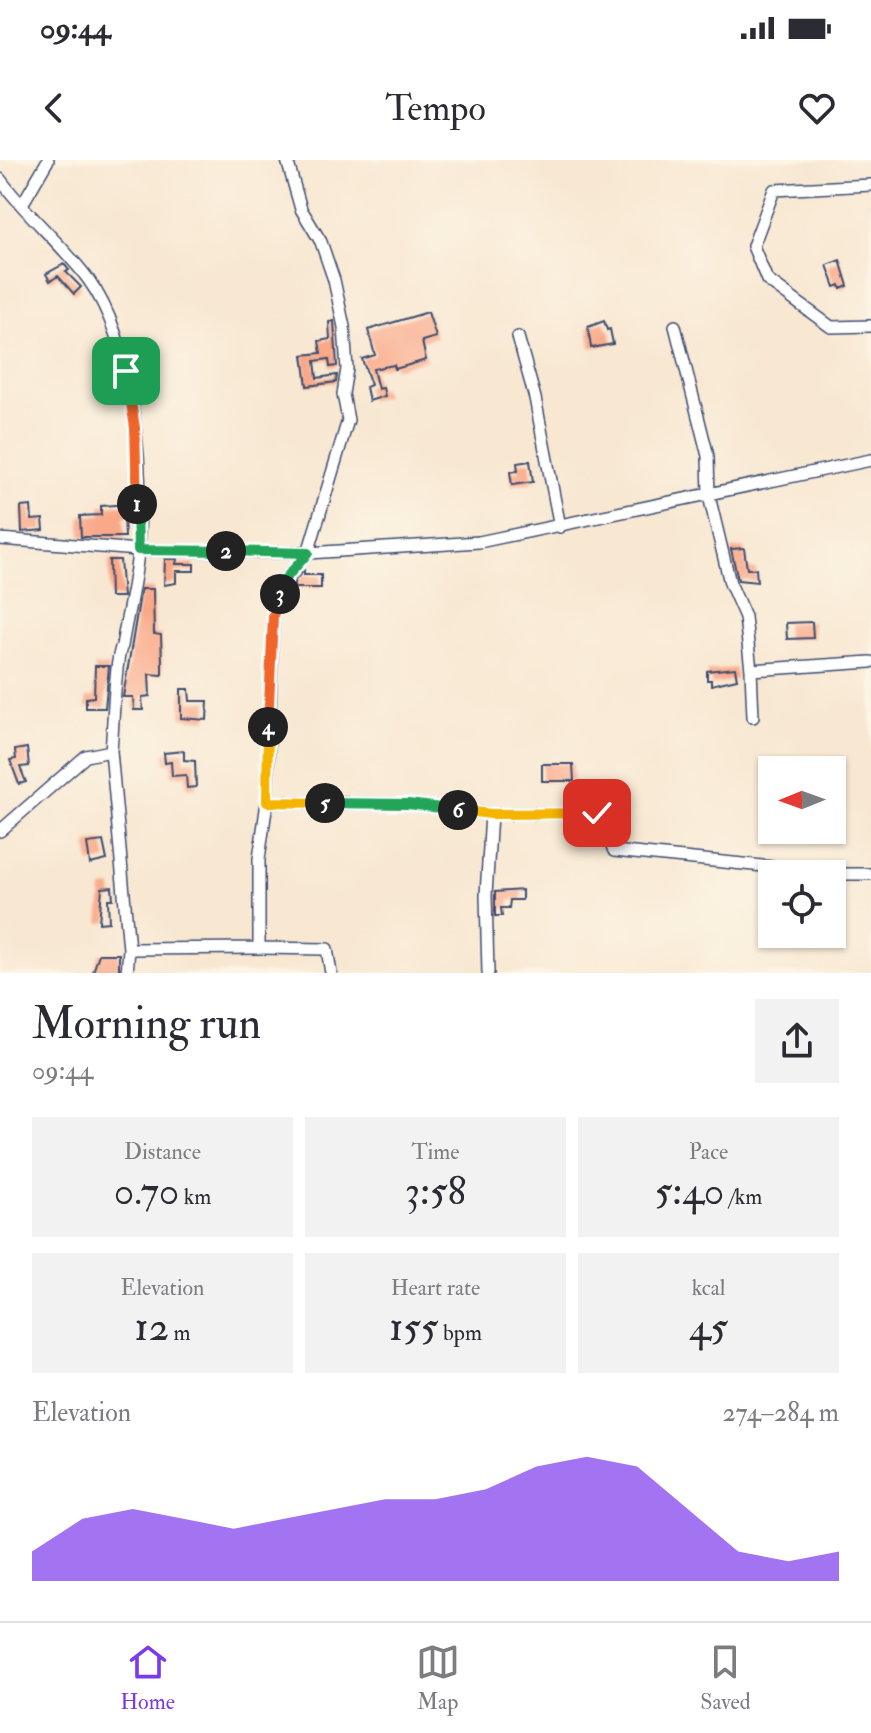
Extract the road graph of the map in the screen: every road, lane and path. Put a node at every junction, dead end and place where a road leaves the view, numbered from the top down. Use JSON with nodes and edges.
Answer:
{"nodes":[{"id":1,"x":48,"y":160,"type":"edge"},
{"id":2,"x":287,"y":160,"type":"edge"},
{"id":3,"x":0,"y":179,"type":"edge"},
{"id":4,"x":871,"y":185,"type":"edge"},
{"id":5,"x":23,"y":203,"type":"junction"},
{"id":6,"x":675,"y":326,"type":"dead end"},
{"id":7,"x":871,"y":326,"type":"edge"},
{"id":8,"x":518,"y":337,"type":"dead end"},
{"id":9,"x":871,"y":460,"type":"edge"},
{"id":10,"x":709,"y":496,"type":"junction"},
{"id":11,"x":560,"y":527,"type":"junction"},
{"id":12,"x":0,"y":539,"type":"edge"},
{"id":13,"x":138,"y":550,"type":"junction"},
{"id":14,"x":308,"y":553,"type":"junction"},
{"id":15,"x":871,"y":662,"type":"edge"},
{"id":16,"x":751,"y":670,"type":"junction"},
{"id":17,"x":753,"y":717,"type":"dead end"},
{"id":18,"x":111,"y":751,"type":"junction"},
{"id":19,"x":267,"y":802,"type":"junction"},
{"id":20,"x":491,"y":814,"type":"junction"},
{"id":21,"x":0,"y":831,"type":"edge"},
{"id":22,"x":871,"y":874,"type":"edge"},
{"id":23,"x":259,"y":948,"type":"junction"},
{"id":24,"x":129,"y":949,"type":"junction"},
{"id":25,"x":127,"y":973,"type":"edge"},
{"id":26,"x":331,"y":973,"type":"edge"},
{"id":27,"x":488,"y":973,"type":"edge"}],
"edges":[{"from":1,"to":5,"type":"street"},
{"from":2,"to":14,"type":"street"},
{"from":3,"to":5,"type":"street"},
{"from":4,"to":7,"type":"street"},
{"from":5,"to":13,"type":"street"},
{"from":6,"to":10,"type":"street"},
{"from":8,"to":11,"type":"street"},
{"from":9,"to":10,"type":"street"},
{"from":10,"to":11,"type":"street"},
{"from":10,"to":16,"type":"street"},
{"from":11,"to":14,"type":"street"},
{"from":12,"to":13,"type":"street"},
{"from":13,"to":14,"type":"street"},
{"from":13,"to":18,"type":"street"},
{"from":14,"to":19,"type":"street"},
{"from":15,"to":16,"type":"street"},
{"from":16,"to":17,"type":"street"},
{"from":18,"to":21,"type":"street"},
{"from":18,"to":24,"type":"street"},
{"from":19,"to":20,"type":"street"},
{"from":19,"to":23,"type":"street"},
{"from":20,"to":22,"type":"street"},
{"from":20,"to":27,"type":"street"},
{"from":23,"to":24,"type":"street"},
{"from":23,"to":26,"type":"street"},
{"from":24,"to":25,"type":"street"}]}
